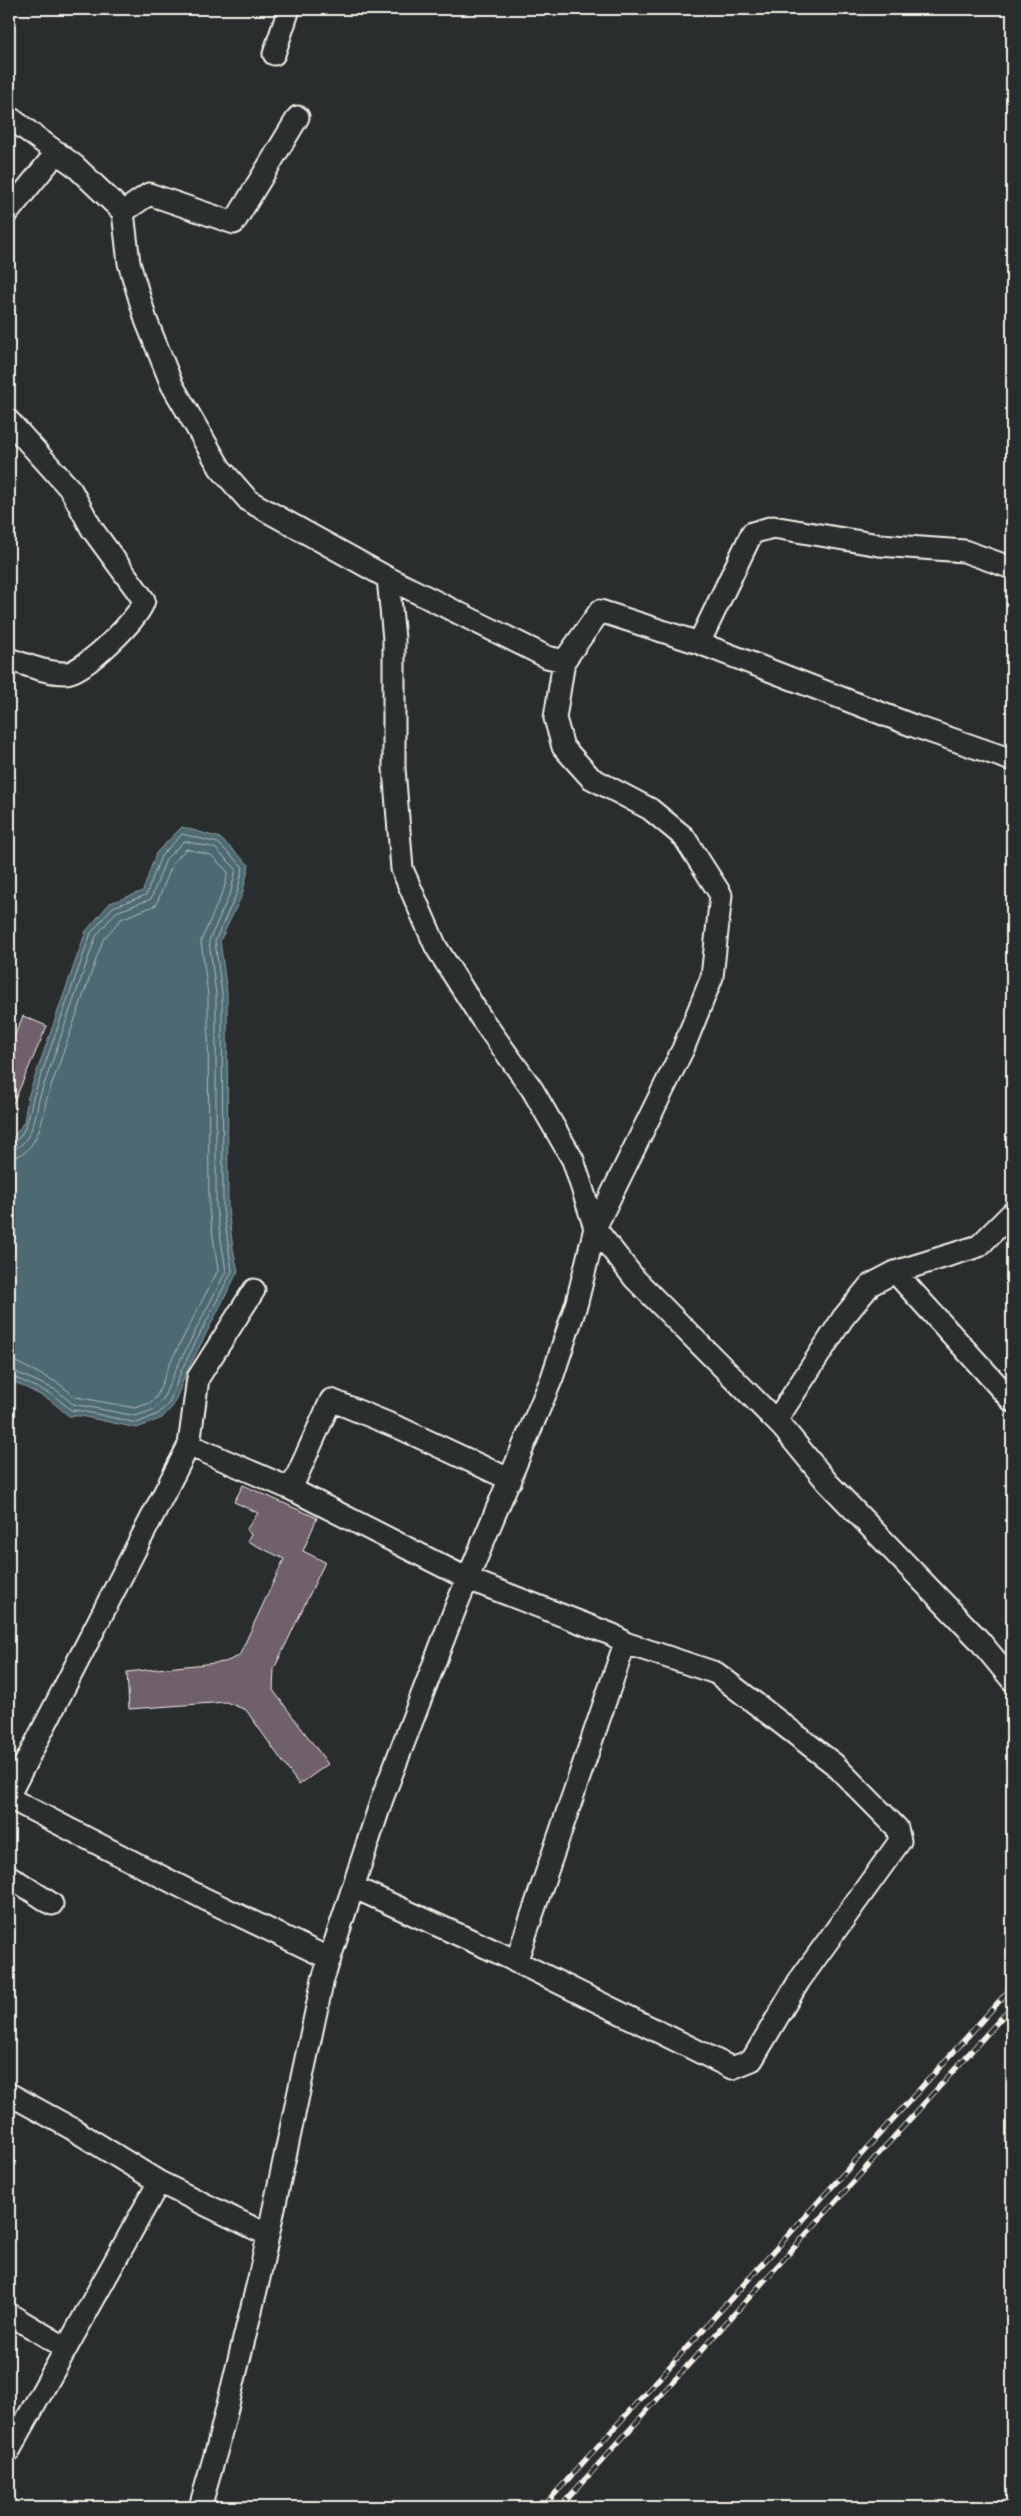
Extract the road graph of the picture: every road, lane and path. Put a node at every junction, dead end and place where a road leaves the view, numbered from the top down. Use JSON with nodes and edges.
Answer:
{"nodes":[{"id":1,"x":290,"y":9,"type":"edge"},
{"id":2,"x":274,"y":54,"type":"dead end"},
{"id":3,"x":9,"y":117,"type":"edge"},
{"id":4,"x":298,"y":117,"type":"dead end"},
{"id":5,"x":57,"y":152,"type":"junction"},
{"id":6,"x":9,"y":211,"type":"edge"},
{"id":7,"x":123,"y":212,"type":"junction"},
{"id":8,"x":9,"y":421,"type":"edge"},
{"id":9,"x":1012,"y":568,"type":"edge"},
{"id":10,"x":388,"y":578,"type":"junction"},
{"id":11,"x":699,"y":643,"type":"junction"},
{"id":12,"x":9,"y":659,"type":"edge"},
{"id":13,"x":564,"y":661,"type":"junction"},
{"id":14,"x":1012,"y":760,"type":"edge"},
{"id":15,"x":1012,"y":1213,"type":"edge"},
{"id":16,"x":595,"y":1228,"type":"junction"},
{"id":17,"x":895,"y":1272,"type":"junction"},
{"id":18,"x":254,"y":1290,"type":"dead end"},
{"id":19,"x":1012,"y":1401,"type":"edge"},
{"id":20,"x":776,"y":1421,"type":"junction"},
{"id":21,"x":189,"y":1445,"type":"junction"},
{"id":22,"x":511,"y":1480,"type":"junction"},
{"id":23,"x":291,"y":1489,"type":"junction"},
{"id":24,"x":468,"y":1580,"type":"junction"},
{"id":25,"x":625,"y":1643,"type":"junction"},
{"id":26,"x":1012,"y":1680,"type":"edge"},
{"id":27,"x":9,"y":1797,"type":"edge"},
{"id":28,"x":9,"y":1876,"type":"edge"},
{"id":29,"x":353,"y":1887,"type":"junction"},
{"id":30,"x":52,"y":1904,"type":"dead end"},
{"id":31,"x":330,"y":1959,"type":"junction"},
{"id":32,"x":516,"y":1962,"type":"junction"},
{"id":33,"x":9,"y":2094,"type":"edge"},
{"id":34,"x":159,"y":2182,"type":"junction"},
{"id":35,"x":268,"y":2235,"type":"junction"},
{"id":36,"x":9,"y":2314,"type":"edge"},
{"id":37,"x":66,"y":2348,"type":"junction"},
{"id":38,"x":9,"y":2451,"type":"edge"},
{"id":39,"x":200,"y":2507,"type":"edge"}],
"edges":[{"from":1,"to":2,"type":"street"},
{"from":3,"to":5,"type":"street"},
{"from":4,"to":7,"type":"street"},
{"from":5,"to":6,"type":"street"},
{"from":5,"to":7,"type":"street"},
{"from":7,"to":10,"type":"street"},
{"from":8,"to":12,"type":"street"},
{"from":9,"to":11,"type":"street"},
{"from":10,"to":13,"type":"street"},
{"from":10,"to":16,"type":"street"},
{"from":11,"to":13,"type":"street"},
{"from":11,"to":14,"type":"street"},
{"from":13,"to":16,"type":"street"},
{"from":15,"to":17,"type":"street"},
{"from":16,"to":20,"type":"street"},
{"from":16,"to":22,"type":"street"},
{"from":17,"to":19,"type":"street"},
{"from":17,"to":20,"type":"street"},
{"from":18,"to":21,"type":"street"},
{"from":20,"to":26,"type":"street"},
{"from":21,"to":23,"type":"street"},
{"from":21,"to":27,"type":"street"},
{"from":22,"to":23,"type":"street"},
{"from":22,"to":24,"type":"street"},
{"from":23,"to":24,"type":"street"},
{"from":24,"to":25,"type":"street"},
{"from":24,"to":29,"type":"street"},
{"from":25,"to":32,"type":"street"},
{"from":25,"to":32,"type":"street"},
{"from":27,"to":31,"type":"street"},
{"from":28,"to":30,"type":"street"},
{"from":29,"to":31,"type":"street"},
{"from":29,"to":32,"type":"street"},
{"from":31,"to":35,"type":"street"},
{"from":33,"to":34,"type":"street"},
{"from":34,"to":35,"type":"street"},
{"from":34,"to":37,"type":"street"},
{"from":35,"to":39,"type":"street"},
{"from":36,"to":37,"type":"street"},
{"from":37,"to":38,"type":"street"}]}
